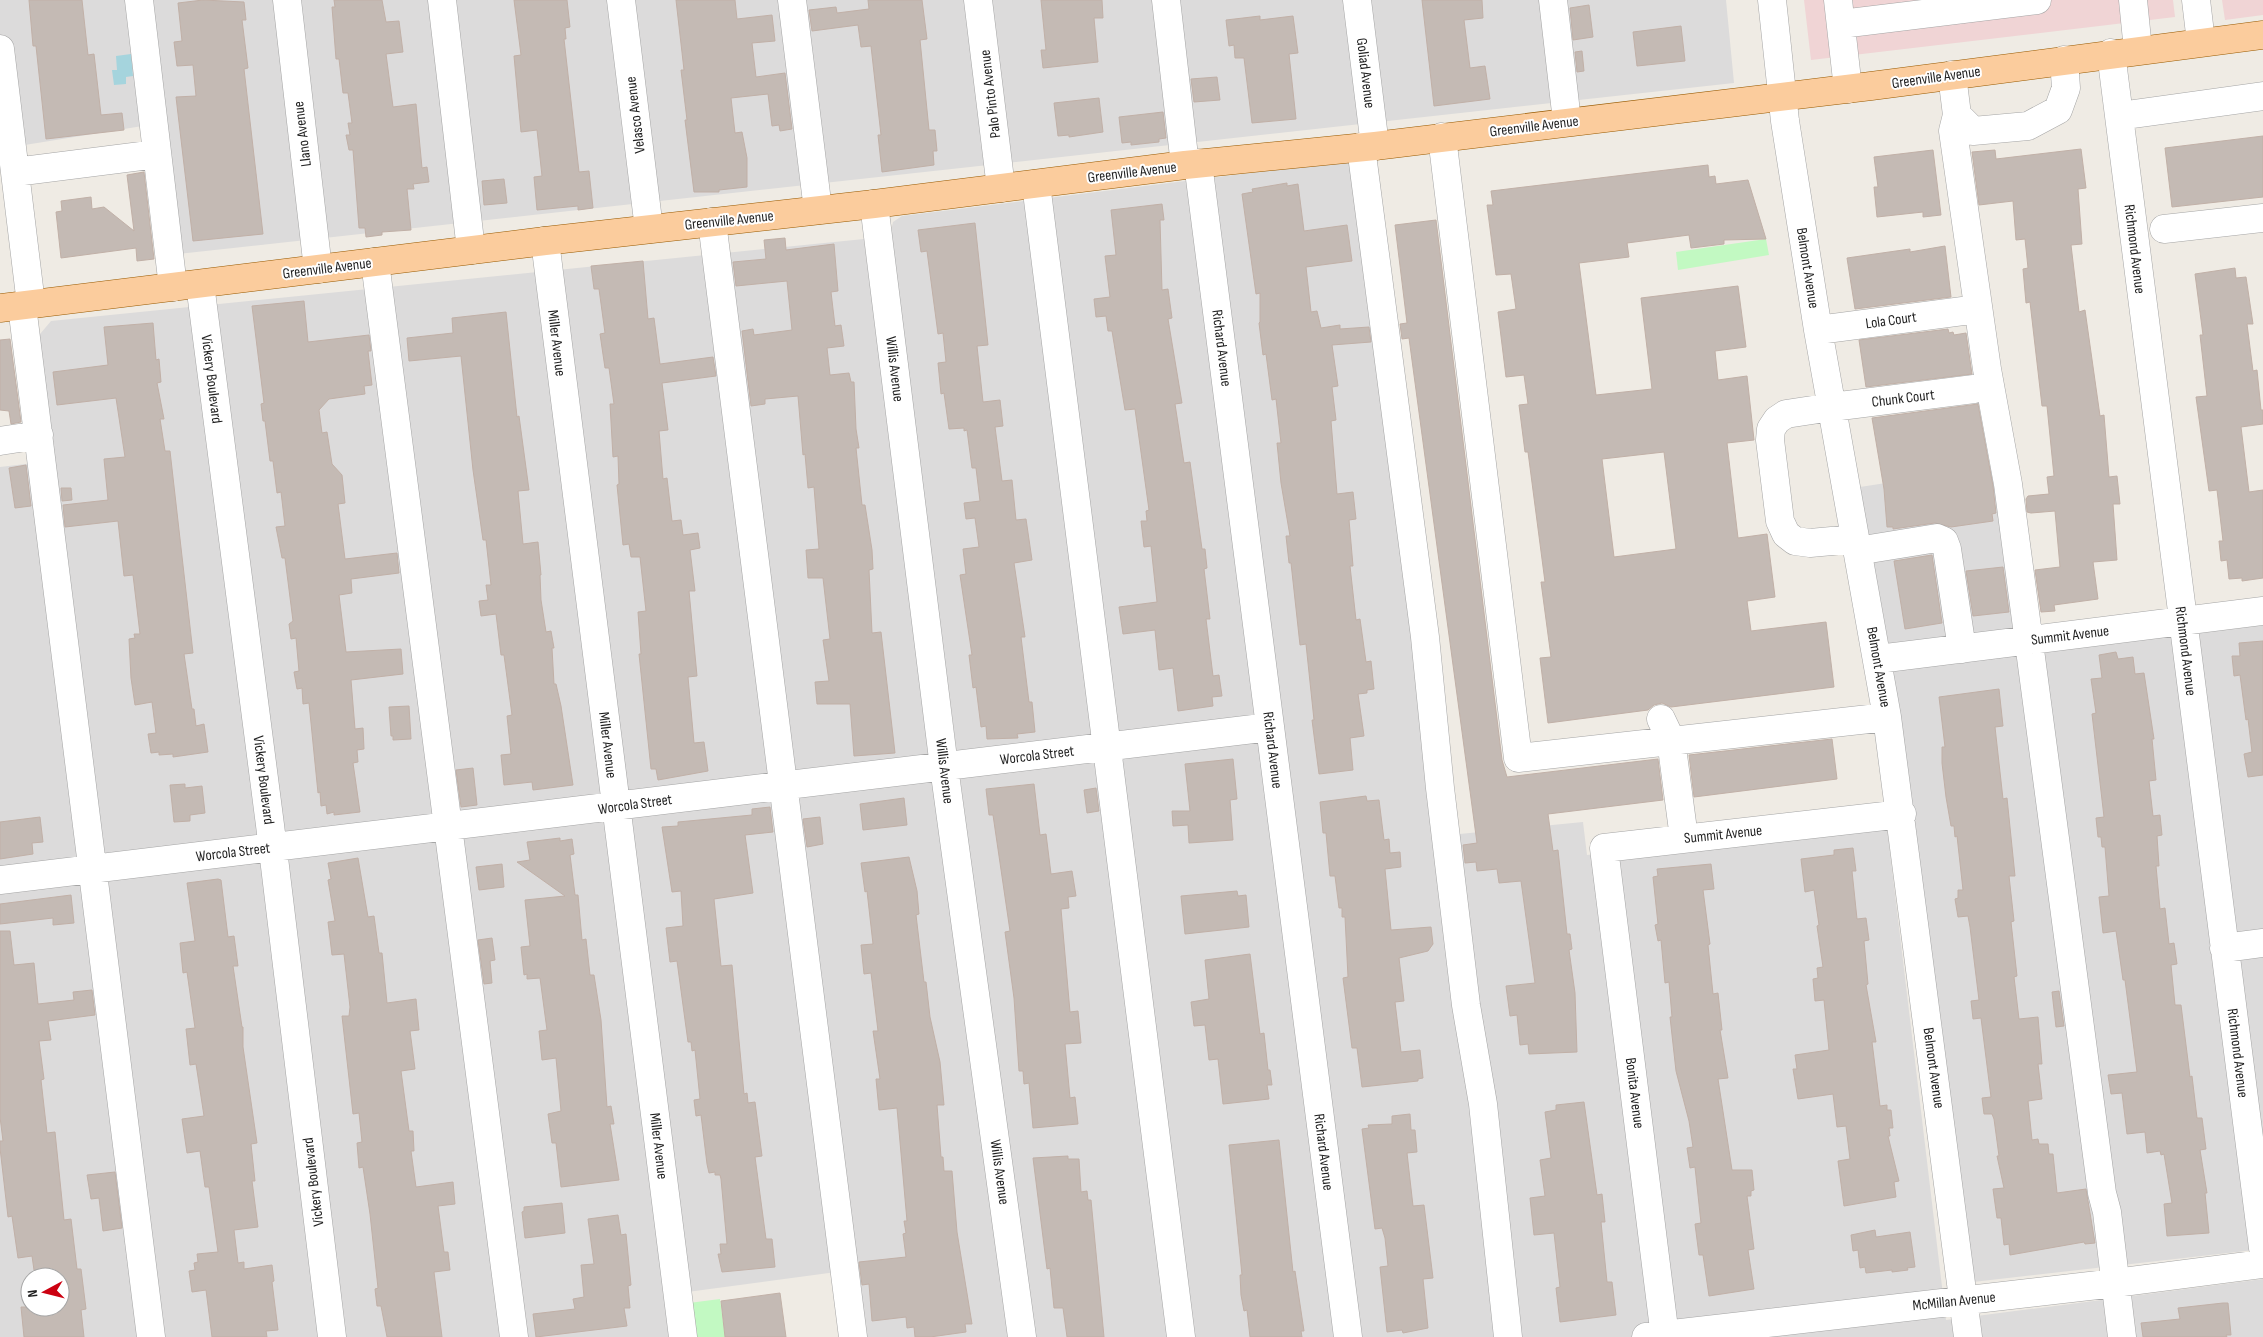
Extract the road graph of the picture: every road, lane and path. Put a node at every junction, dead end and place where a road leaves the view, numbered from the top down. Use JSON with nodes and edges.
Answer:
{"nodes":[{"id":1,"x":139,"y":0,"type":"edge"},
{"id":2,"x":287,"y":0,"type":"edge"},
{"id":3,"x":442,"y":0,"type":"edge"},
{"id":4,"x":621,"y":0,"type":"edge"},
{"id":5,"x":792,"y":0,"type":"edge"},
{"id":6,"x":978,"y":0,"type":"edge"},
{"id":7,"x":1166,"y":0,"type":"edge"},
{"id":8,"x":1357,"y":0,"type":"edge"},
{"id":9,"x":1553,"y":0,"type":"edge"},
{"id":10,"x":1772,"y":0,"type":"edge"},
{"id":11,"x":2037,"y":0,"type":"edge"},
{"id":12,"x":2133,"y":0,"type":"edge"},
{"id":13,"x":2196,"y":0,"type":"edge"},
{"id":14,"x":1840,"y":12,"type":"edge"},
{"id":15,"x":2263,"y":35,"type":"edge"},
{"id":16,"x":2201,"y":42,"type":"junction"},
{"id":17,"x":0,"y":49,"type":"edge"},
{"id":18,"x":2138,"y":50,"type":"junction"},
{"id":19,"x":2111,"y":54,"type":"junction"},
{"id":20,"x":2064,"y":60,"type":"junction"},
{"id":21,"x":1952,"y":75,"type":"junction"},
{"id":22,"x":1848,"y":89,"type":"junction"},
{"id":23,"x":2263,"y":96,"type":"edge"},
{"id":24,"x":1782,"y":97,"type":"junction"},
{"id":25,"x":1957,"y":115,"type":"junction"},
{"id":26,"x":2119,"y":116,"type":"junction"},
{"id":27,"x":1567,"y":121,"type":"junction"},
{"id":28,"x":1442,"y":137,"type":"junction"},
{"id":29,"x":1368,"y":147,"type":"junction"},
{"id":30,"x":157,"y":154,"type":"junction"},
{"id":31,"x":1192,"y":164,"type":"junction"},
{"id":32,"x":10,"y":171,"type":"edge"},
{"id":33,"x":1036,"y":184,"type":"junction"},
{"id":34,"x":1001,"y":188,"type":"junction"},
{"id":35,"x":874,"y":204,"type":"junction"},
{"id":36,"x":818,"y":210,"type":"junction"},
{"id":37,"x":10,"y":215,"type":"edge"},
{"id":38,"x":2132,"y":218,"type":"junction"},
{"id":39,"x":2263,"y":218,"type":"edge"},
{"id":40,"x":712,"y":222,"type":"junction"},
{"id":41,"x":649,"y":229,"type":"junction"},
{"id":42,"x":2164,"y":230,"type":"junction"},
{"id":43,"x":545,"y":242,"type":"junction"},
{"id":44,"x":471,"y":250,"type":"junction"},
{"id":45,"x":2136,"y":251,"type":"junction"},
{"id":46,"x":375,"y":262,"type":"junction"},
{"id":47,"x":318,"y":269,"type":"junction"},
{"id":48,"x":187,"y":285,"type":"junction"},
{"id":49,"x":18,"y":306,"type":"edge"},
{"id":50,"x":1963,"y":311,"type":"dead end"},
{"id":51,"x":1818,"y":330,"type":"junction"},
{"id":52,"x":1974,"y":389,"type":"dead end"},
{"id":53,"x":1832,"y":406,"type":"junction"},
{"id":54,"x":40,"y":436,"type":"junction"},
{"id":55,"x":0,"y":441,"type":"edge"},
{"id":56,"x":1855,"y":545,"type":"junction"},
{"id":57,"x":2263,"y":611,"type":"edge"},
{"id":58,"x":2182,"y":622,"type":"junction"},
{"id":59,"x":2029,"y":640,"type":"junction"},
{"id":60,"x":1962,"y":649,"type":"junction"},
{"id":61,"x":1878,"y":659,"type":"junction"},
{"id":62,"x":1888,"y":717,"type":"junction"},
{"id":63,"x":1270,"y":727,"type":"junction"},
{"id":64,"x":1665,"y":741,"type":"junction"},
{"id":65,"x":1106,"y":746,"type":"junction"},
{"id":66,"x":944,"y":767,"type":"junction"},
{"id":67,"x":783,"y":784,"type":"junction"},
{"id":68,"x":616,"y":807,"type":"junction"},
{"id":69,"x":1902,"y":814,"type":"junction"},
{"id":70,"x":449,"y":827,"type":"junction"},
{"id":71,"x":1678,"y":839,"type":"junction"},
{"id":72,"x":272,"y":848,"type":"junction"},
{"id":73,"x":1604,"y":848,"type":"joint"},
{"id":74,"x":92,"y":870,"type":"junction"},
{"id":75,"x":0,"y":880,"type":"edge"},
{"id":76,"x":2263,"y":943,"type":"edge"},
{"id":77,"x":2224,"y":948,"type":"junction"},
{"id":78,"x":2263,"y":1248,"type":"edge"},
{"id":79,"x":2263,"y":1264,"type":"edge"},
{"id":80,"x":2115,"y":1283,"type":"junction"},
{"id":81,"x":1963,"y":1300,"type":"junction"},
{"id":82,"x":1815,"y":1327,"type":"edge"},
{"id":83,"x":1659,"y":1336,"type":"edge"},
{"id":84,"x":151,"y":1337,"type":"edge"},
{"id":85,"x":332,"y":1337,"type":"edge"},
{"id":86,"x":514,"y":1337,"type":"edge"},
{"id":87,"x":683,"y":1337,"type":"edge"},
{"id":88,"x":853,"y":1337,"type":"edge"},
{"id":89,"x":1022,"y":1337,"type":"edge"},
{"id":90,"x":1181,"y":1337,"type":"edge"},
{"id":91,"x":1348,"y":1337,"type":"edge"},
{"id":92,"x":1508,"y":1337,"type":"edge"},
{"id":93,"x":1968,"y":1337,"type":"edge"},
{"id":94,"x":2122,"y":1337,"type":"edge"}],
"edges":[{"from":1,"to":30,"type":"street","name":"Vickery Boulevard"},
{"from":2,"to":47,"type":"street","name":"Llano Avenue"},
{"from":3,"to":44,"type":"street"},
{"from":4,"to":41,"type":"street","name":"Velasco Avenue"},
{"from":5,"to":36,"type":"street"},
{"from":6,"to":34,"type":"street","name":"Palo Pinto Avenue"},
{"from":7,"to":31,"type":"street","name":"Richard Avenue"},
{"from":8,"to":29,"type":"street","name":"Goliad Avenue"},
{"from":9,"to":27,"type":"street"},
{"from":10,"to":24,"type":"street","name":"Belmont Avenue"},
{"from":11,"to":14,"type":"street"},
{"from":12,"to":18,"type":"street"},
{"from":13,"to":16,"type":"street"},
{"from":14,"to":22,"type":"street"},
{"from":15,"to":16,"type":"main road","name":"Greenville Avenue"},
{"from":16,"to":18,"type":"main road","name":"Greenville Avenue"},
{"from":17,"to":32,"type":"street"},
{"from":18,"to":19,"type":"main road","name":"Greenville Avenue"},
{"from":19,"to":20,"type":"main road","name":"Greenville Avenue"},
{"from":19,"to":26,"type":"street","name":"Richmond Avenue"},
{"from":20,"to":21,"type":"main road","name":"Greenville Avenue"},
{"from":20,"to":25,"type":"street"},
{"from":21,"to":22,"type":"main road","name":"Greenville Avenue"},
{"from":21,"to":25,"type":"street"},
{"from":22,"to":24,"type":"main road","name":"Greenville Avenue"},
{"from":23,"to":26,"type":"street"},
{"from":24,"to":27,"type":"main road","name":"Greenville Avenue"},
{"from":24,"to":51,"type":"street","name":"Belmont Avenue"},
{"from":25,"to":59,"type":"street"},
{"from":26,"to":38,"type":"street","name":"Richmond Avenue"},
{"from":27,"to":28,"type":"main road","name":"Greenville Avenue"},
{"from":28,"to":29,"type":"main road","name":"Greenville Avenue"},
{"from":28,"to":64,"type":"street"},
{"from":29,"to":31,"type":"main road","name":"Greenville Avenue"},
{"from":29,"to":92,"type":"street","name":"Goliad Avenue"},
{"from":30,"to":32,"type":"street"},
{"from":30,"to":48,"type":"street","name":"Vickery Boulevard"},
{"from":31,"to":33,"type":"main road","name":"Greenville Avenue"},
{"from":31,"to":63,"type":"street","name":"Richard Avenue"},
{"from":32,"to":37,"type":"street"},
{"from":33,"to":34,"type":"main road","name":"Greenville Avenue"},
{"from":33,"to":65,"type":"street"},
{"from":34,"to":35,"type":"main road","name":"Greenville Avenue"},
{"from":35,"to":36,"type":"main road","name":"Greenville Avenue"},
{"from":35,"to":66,"type":"street","name":"Willis Avenue"},
{"from":36,"to":40,"type":"main road","name":"Greenville Avenue"},
{"from":37,"to":49,"type":"street"},
{"from":38,"to":42,"type":"street"},
{"from":38,"to":45,"type":"street","name":"Richmond Avenue"},
{"from":39,"to":42,"type":"street"},
{"from":40,"to":41,"type":"main road","name":"Greenville Avenue"},
{"from":40,"to":67,"type":"street"},
{"from":41,"to":43,"type":"main road","name":"Greenville Avenue"},
{"from":42,"to":45,"type":"street"},
{"from":43,"to":44,"type":"main road","name":"Greenville Avenue"},
{"from":43,"to":68,"type":"street","name":"Miller Avenue"},
{"from":44,"to":46,"type":"main road","name":"Greenville Avenue"},
{"from":45,"to":58,"type":"street","name":"Richmond Avenue"},
{"from":46,"to":47,"type":"main road","name":"Greenville Avenue"},
{"from":46,"to":70,"type":"street"},
{"from":47,"to":48,"type":"main road","name":"Greenville Avenue"},
{"from":48,"to":49,"type":"main road","name":"Greenville Avenue"},
{"from":48,"to":72,"type":"street","name":"Vickery Boulevard"},
{"from":49,"to":54,"type":"street"},
{"from":50,"to":51,"type":"street","name":"Lola Court"},
{"from":51,"to":53,"type":"street","name":"Belmont Avenue"},
{"from":52,"to":53,"type":"street","name":"Chunk Court"},
{"from":53,"to":56,"type":"street","name":"Belmont Avenue"},
{"from":53,"to":56,"type":"street","name":"Chunk Court"},
{"from":54,"to":55,"type":"street"},
{"from":54,"to":74,"type":"street"},
{"from":56,"to":60,"type":"street"},
{"from":56,"to":61,"type":"street","name":"Belmont Avenue"},
{"from":57,"to":58,"type":"street","name":"Summit Avenue"},
{"from":58,"to":59,"type":"street","name":"Summit Avenue"},
{"from":58,"to":77,"type":"street","name":"Richmond Avenue"},
{"from":59,"to":60,"type":"street","name":"Summit Avenue"},
{"from":59,"to":80,"type":"street"},
{"from":60,"to":61,"type":"street","name":"Summit Avenue"},
{"from":61,"to":62,"type":"street","name":"Belmont Avenue"},
{"from":62,"to":64,"type":"street"},
{"from":62,"to":69,"type":"street","name":"Belmont Avenue"},
{"from":63,"to":65,"type":"street","name":"Worcola Street"},
{"from":63,"to":91,"type":"street","name":"Richard Avenue"},
{"from":64,"to":71,"type":"street"},
{"from":65,"to":66,"type":"street","name":"Worcola Street"},
{"from":65,"to":90,"type":"street"},
{"from":66,"to":67,"type":"street","name":"Worcola Street"},
{"from":66,"to":89,"type":"street","name":"Willis Avenue"},
{"from":67,"to":68,"type":"street","name":"Worcola Street"},
{"from":67,"to":88,"type":"street"},
{"from":68,"to":70,"type":"street","name":"Worcola Street"},
{"from":68,"to":87,"type":"street","name":"Miller Avenue"},
{"from":69,"to":71,"type":"street","name":"Summit Avenue"},
{"from":69,"to":81,"type":"street","name":"Belmont Avenue"},
{"from":70,"to":72,"type":"street","name":"Worcola Street"},
{"from":70,"to":86,"type":"street"},
{"from":71,"to":73,"type":"street","name":"Summit Avenue"},
{"from":72,"to":74,"type":"street","name":"Worcola Street"},
{"from":72,"to":85,"type":"street","name":"Vickery Boulevard"},
{"from":73,"to":83,"type":"street","name":"Bonita Avenue"},
{"from":74,"to":75,"type":"street","name":"Worcola Street"},
{"from":74,"to":84,"type":"street"},
{"from":76,"to":77,"type":"street"},
{"from":77,"to":78,"type":"street","name":"Richmond Avenue"},
{"from":79,"to":80,"type":"street","name":"McMillan Avenue"},
{"from":80,"to":81,"type":"street","name":"McMillan Avenue"},
{"from":80,"to":94,"type":"street"},
{"from":81,"to":82,"type":"street","name":"McMillan Avenue"},
{"from":81,"to":93,"type":"street","name":"Belmont Avenue"},
{"from":82,"to":83,"type":"street","name":"McMillan Avenue"}]}
